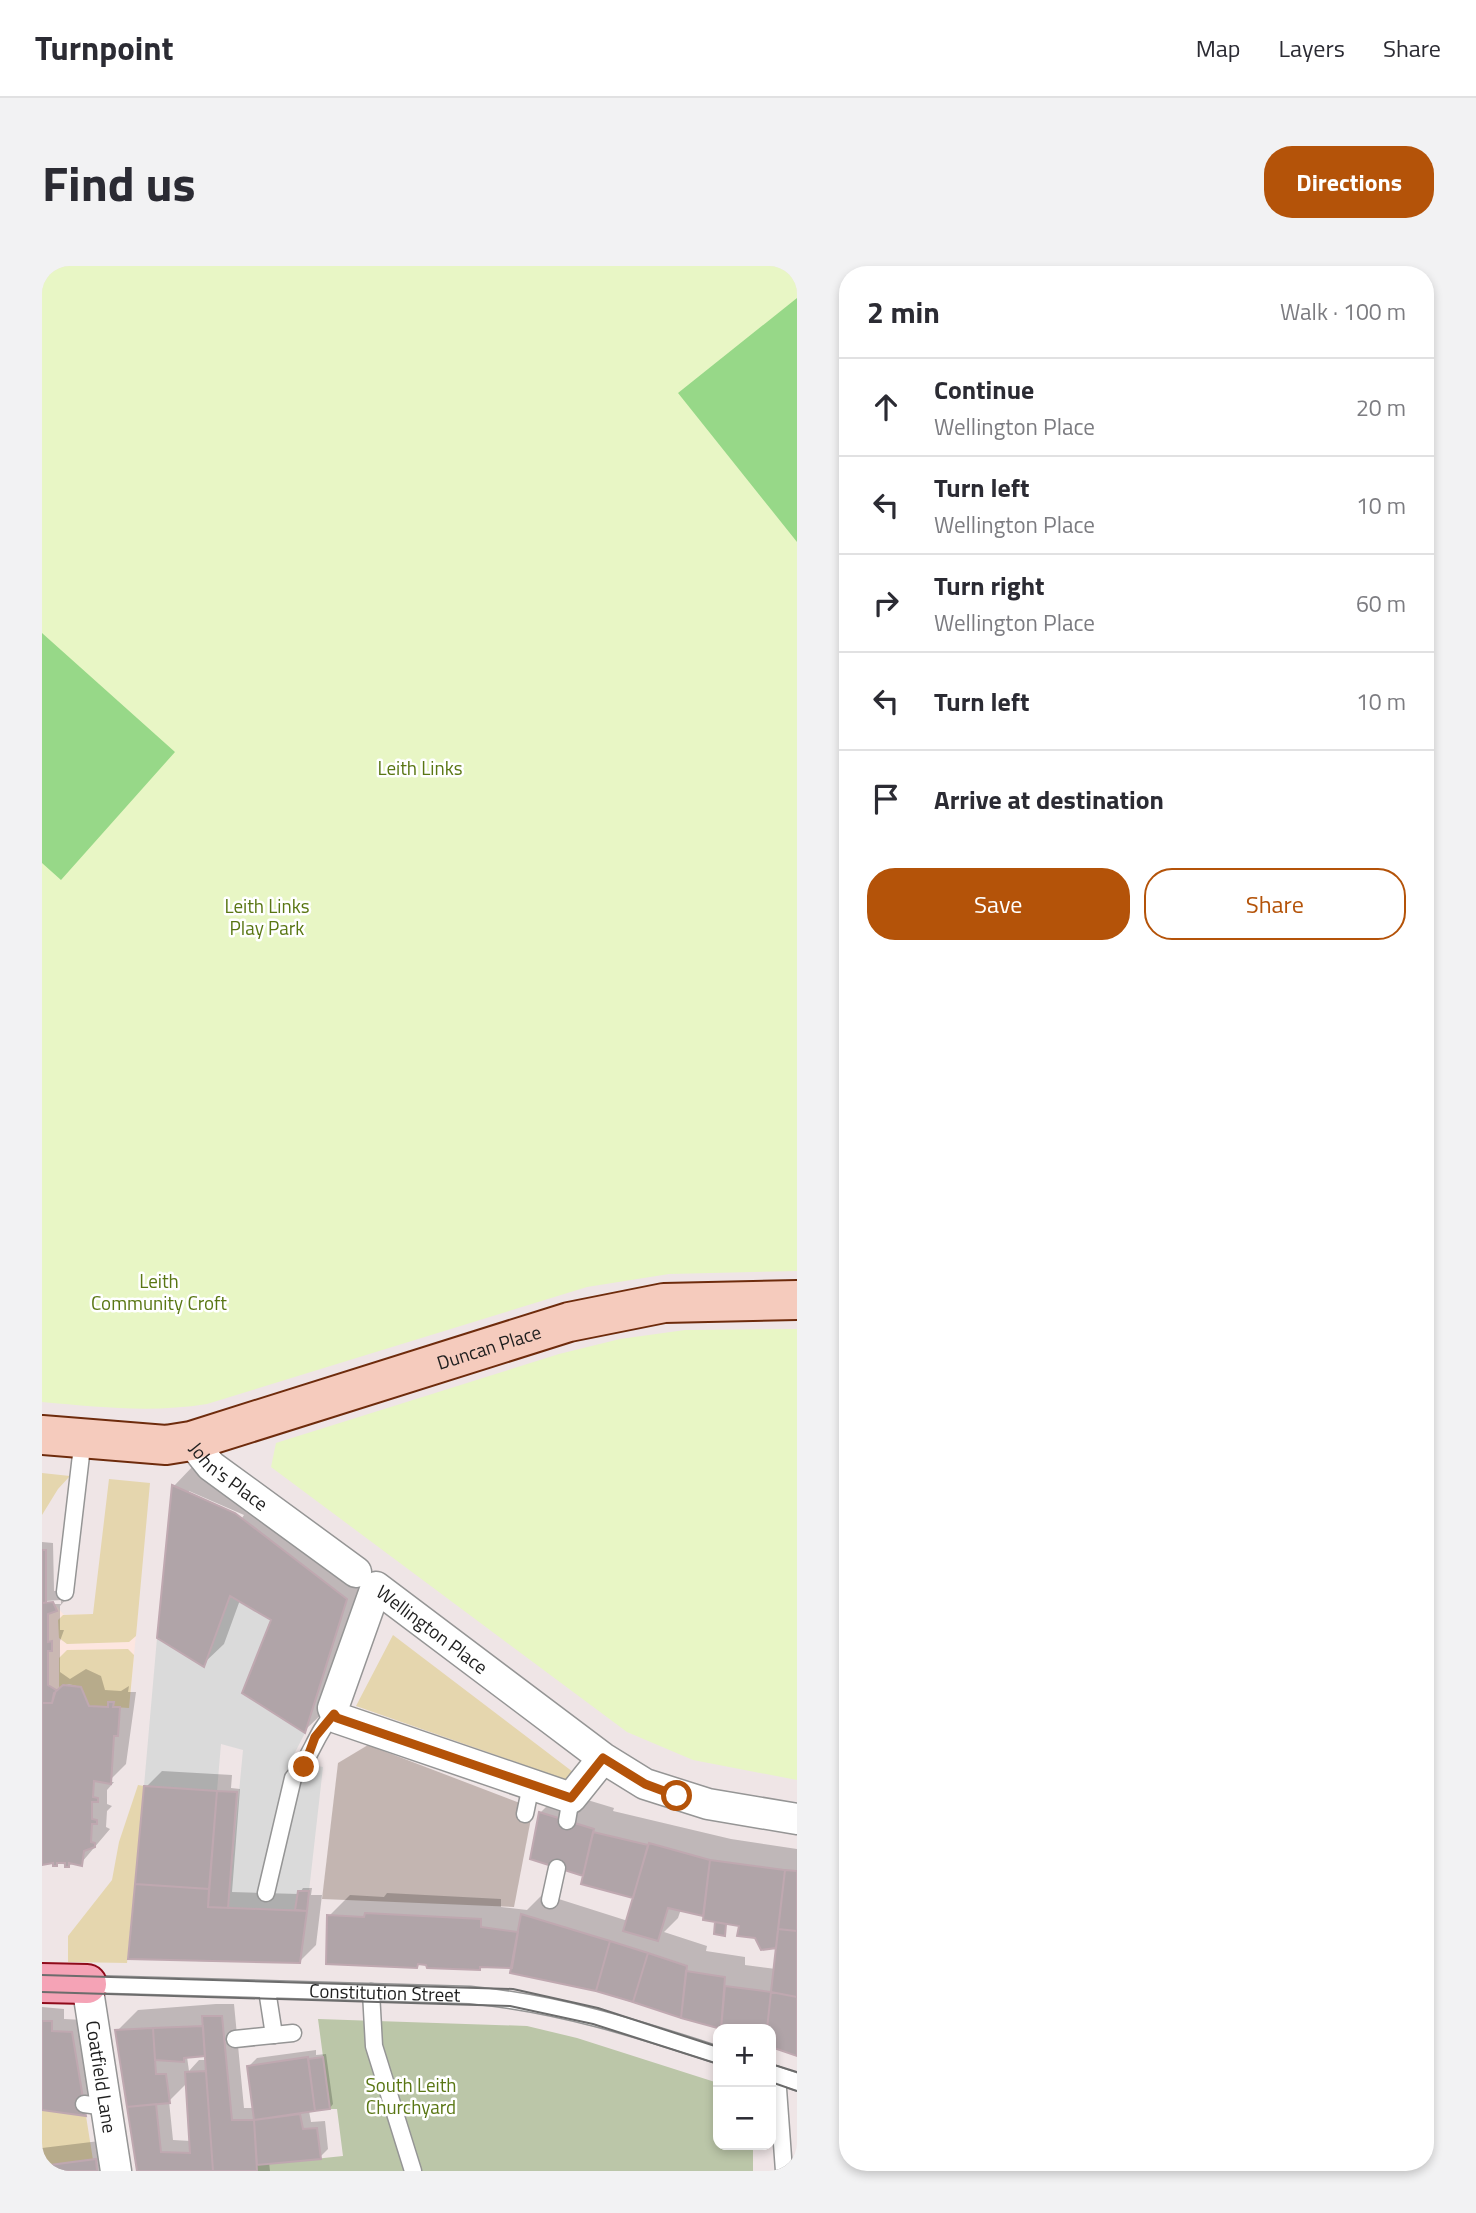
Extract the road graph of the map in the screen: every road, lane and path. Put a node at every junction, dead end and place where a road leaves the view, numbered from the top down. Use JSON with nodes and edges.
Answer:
{"nodes":[{"id":1,"x":797,"y":1300,"type":"edge"},
{"id":2,"x":42,"y":1435,"type":"edge"},
{"id":3,"x":82,"y":1438,"type":"junction"},
{"id":4,"x":191,"y":1441,"type":"junction"},
{"id":5,"x":356,"y":1572,"type":"dead end"},
{"id":6,"x":65,"y":1592,"type":"dead end"},
{"id":7,"x":334,"y":1714,"type":"junction"},
{"id":8,"x":603,"y":1758,"type":"junction"},
{"id":9,"x":797,"y":1819,"type":"edge"},
{"id":10,"x":557,"y":1868,"type":"dead end"},
{"id":11,"x":265,"y":1893,"type":"dead end"},
{"id":12,"x":550,"y":1900,"type":"dead end"},
{"id":13,"x":42,"y":1983,"type":"edge"},
{"id":14,"x":87,"y":1984,"type":"junction"},
{"id":15,"x":267,"y":1990,"type":"junction"},
{"id":16,"x":371,"y":1993,"type":"junction"},
{"id":17,"x":293,"y":2033,"type":"dead end"},
{"id":18,"x":274,"y":2035,"type":"junction"},
{"id":19,"x":234,"y":2039,"type":"dead end"},
{"id":20,"x":713,"y":2053,"type":"edge"},
{"id":21,"x":776,"y":2075,"type":"edge"},
{"id":22,"x":797,"y":2082,"type":"edge"},
{"id":23,"x":775,"y":2087,"type":"edge"},
{"id":24,"x":116,"y":2171,"type":"edge"},
{"id":25,"x":413,"y":2171,"type":"edge"},
{"id":26,"x":784,"y":2171,"type":"edge"}],
"edges":[{"from":1,"to":4,"type":"street","name":"Duncan Place"},
{"from":2,"to":3,"type":"street","name":"John's Place"},
{"from":3,"to":4,"type":"street","name":"John's Place"},
{"from":3,"to":6,"type":"lane"},
{"from":4,"to":5,"type":"street","name":"John's Place"},
{"from":7,"to":8,"type":"street"},
{"from":7,"to":8,"type":"street","name":"Wellington Place"},
{"from":7,"to":11,"type":"lane"},
{"from":8,"to":9,"type":"street","name":"Wellington Place"},
{"from":10,"to":12,"type":"lane"},
{"from":13,"to":14,"type":"main road","name":"Constitution Street"},
{"from":14,"to":15,"type":"lane","name":"Constitution Street"},
{"from":14,"to":24,"type":"street","name":"Coatfield Lane"},
{"from":15,"to":16,"type":"lane","name":"Constitution Street"},
{"from":15,"to":18,"type":"lane"},
{"from":16,"to":20,"type":"lane","name":"Constitution Street"},
{"from":16,"to":25,"type":"lane"},
{"from":17,"to":18,"type":"lane"},
{"from":18,"to":19,"type":"lane"},
{"from":21,"to":22,"type":"lane"},
{"from":23,"to":26,"type":"lane"}]}
